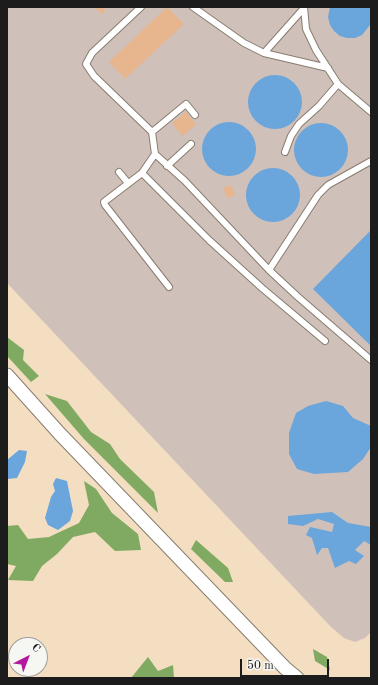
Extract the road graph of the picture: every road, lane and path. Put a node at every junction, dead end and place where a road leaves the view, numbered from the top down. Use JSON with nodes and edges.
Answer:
{"nodes":[{"id":1,"x":141,"y":7,"type":"edge"},
{"id":2,"x":193,"y":7,"type":"edge"},
{"id":3,"x":304,"y":7,"type":"edge"},
{"id":4,"x":264,"y":53,"type":"junction"},
{"id":5,"x":328,"y":68,"type":"junction"},
{"id":6,"x":338,"y":84,"type":"junction"},
{"id":7,"x":371,"y":112,"type":"edge"},
{"id":8,"x":195,"y":115,"type":"dead end"},
{"id":9,"x":152,"y":132,"type":"junction"},
{"id":10,"x":191,"y":144,"type":"dead end"},
{"id":11,"x":285,"y":152,"type":"dead end"},
{"id":12,"x":155,"y":154,"type":"junction"},
{"id":13,"x":371,"y":161,"type":"edge"},
{"id":14,"x":167,"y":166,"type":"junction"},
{"id":15,"x":119,"y":172,"type":"dead end"},
{"id":16,"x":142,"y":173,"type":"junction"},
{"id":17,"x":128,"y":183,"type":"junction"},
{"id":18,"x":269,"y":270,"type":"junction"},
{"id":19,"x":169,"y":287,"type":"dead end"},
{"id":20,"x":325,"y":341,"type":"dead end"},
{"id":21,"x":371,"y":360,"type":"edge"},
{"id":22,"x":7,"y":375,"type":"edge"},
{"id":23,"x":297,"y":678,"type":"edge"}],
"edges":[{"from":1,"to":9,"type":"lane"},
{"from":2,"to":4,"type":"lane"},
{"from":3,"to":4,"type":"lane"},
{"from":3,"to":5,"type":"lane"},
{"from":4,"to":5,"type":"lane"},
{"from":5,"to":6,"type":"lane"},
{"from":6,"to":7,"type":"lane"},
{"from":6,"to":11,"type":"lane"},
{"from":8,"to":9,"type":"lane"},
{"from":9,"to":12,"type":"lane"},
{"from":10,"to":14,"type":"lane"},
{"from":12,"to":14,"type":"lane"},
{"from":12,"to":16,"type":"lane"},
{"from":13,"to":18,"type":"lane"},
{"from":14,"to":18,"type":"lane"},
{"from":15,"to":17,"type":"lane"},
{"from":16,"to":17,"type":"lane"},
{"from":16,"to":20,"type":"lane"},
{"from":17,"to":19,"type":"lane"},
{"from":18,"to":21,"type":"lane"},
{"from":22,"to":23,"type":"street"}]}
